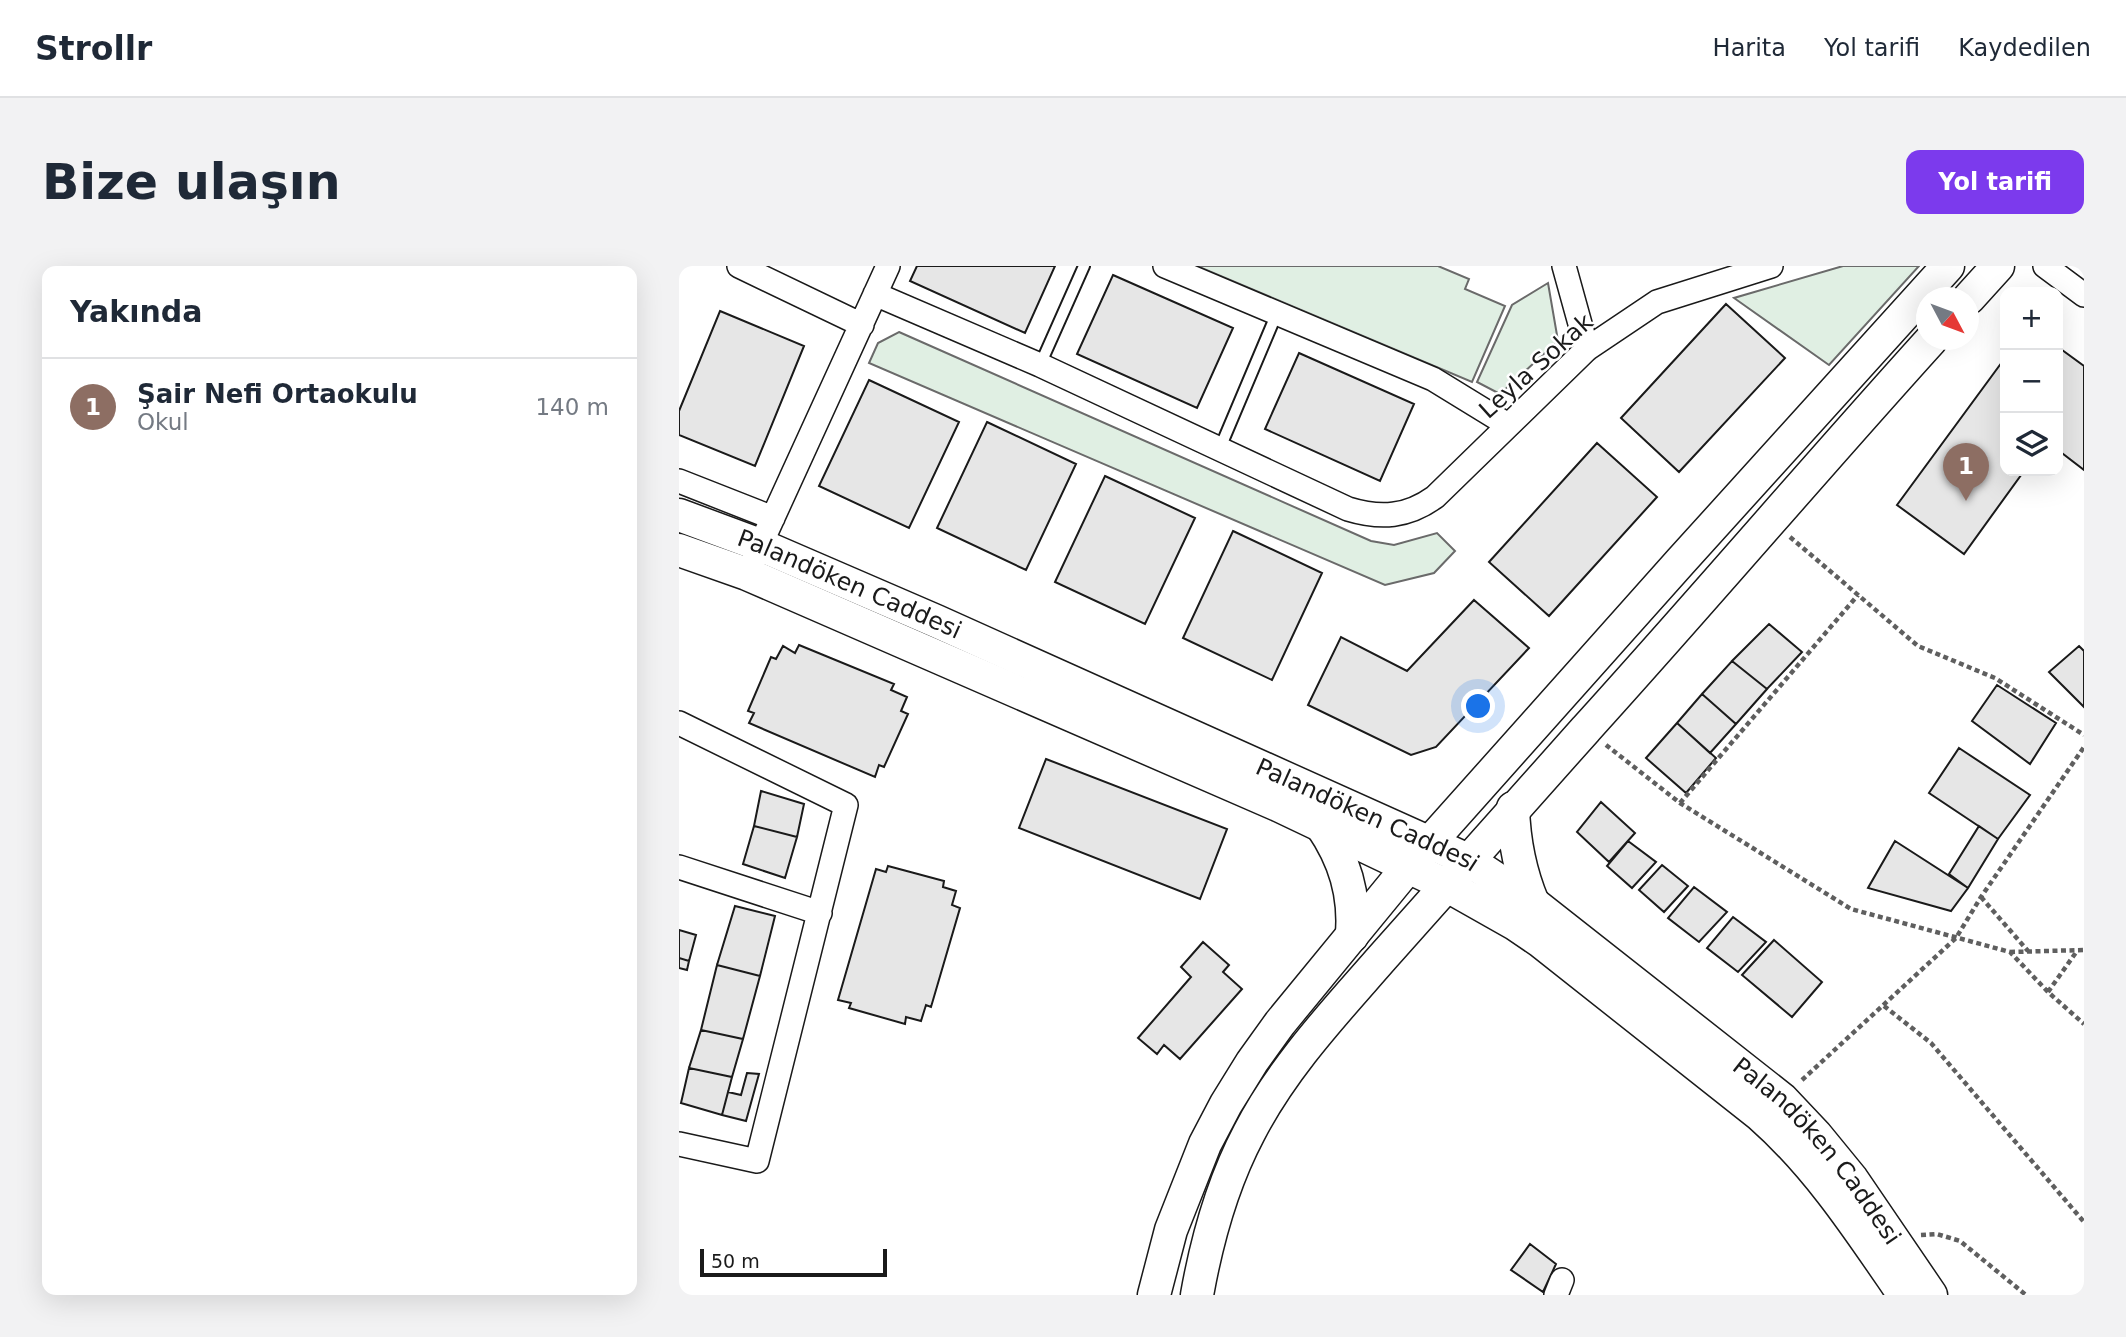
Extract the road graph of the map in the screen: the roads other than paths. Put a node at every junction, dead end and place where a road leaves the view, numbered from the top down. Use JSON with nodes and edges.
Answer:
{"nodes":[{"id":1,"x":739,"y":266,"type":"edge"},
{"id":2,"x":888,"y":266,"type":"edge"},
{"id":3,"x":1084,"y":266,"type":"edge"},
{"id":4,"x":1165,"y":266,"type":"edge"},
{"id":5,"x":1564,"y":266,"type":"edge"},
{"id":6,"x":1772,"y":266,"type":"edge"},
{"id":7,"x":1948,"y":266,"type":"edge"},
{"id":8,"x":1998,"y":266,"type":"edge"},
{"id":9,"x":2045,"y":266,"type":"edge"},
{"id":10,"x":1979,"y":287,"type":"edge"},
{"id":11,"x":875,"y":294,"type":"junction"},
{"id":12,"x":2084,"y":295,"type":"edge"},
{"id":13,"x":1277,"y":313,"type":"junction"},
{"id":14,"x":862,"y":325,"type":"junction"},
{"id":15,"x":1587,"y":349,"type":"junction"},
{"id":16,"x":1922,"y":350,"type":"edge"},
{"id":17,"x":1040,"y":365,"type":"junction"},
{"id":18,"x":1508,"y":425,"type":"junction"},
{"id":19,"x":1220,"y":449,"type":"junction"},
{"id":20,"x":679,"y":481,"type":"edge"},
{"id":21,"x":679,"y":514,"type":"edge"},
{"id":22,"x":767,"y":532,"type":"junction"},
{"id":23,"x":679,"y":550,"type":"edge"},
{"id":24,"x":747,"y":574,"type":"junction"},
{"id":25,"x":679,"y":723,"type":"edge"},
{"id":26,"x":1514,"y":808,"type":"junction"},
{"id":27,"x":1321,"y":825,"type":"junction"},
{"id":28,"x":1430,"y":843,"type":"junction"},
{"id":29,"x":1468,"y":860,"type":"junction"},
{"id":30,"x":679,"y":867,"type":"edge"},
{"id":31,"x":1408,"y":867,"type":"junction"},
{"id":32,"x":1446,"y":885,"type":"junction"},
{"id":33,"x":1533,"y":903,"type":"junction"},
{"id":34,"x":820,"y":914,"type":"junction"},
{"id":35,"x":1352,"y":936,"type":"junction"},
{"id":36,"x":679,"y":1144,"type":"edge"},
{"id":37,"x":1154,"y":1295,"type":"edge"},
{"id":38,"x":1197,"y":1295,"type":"edge"},
{"id":39,"x":1904,"y":1295,"type":"edge"},
{"id":40,"x":1931,"y":1295,"type":"edge"}],
"edges":[{"from":1,"to":14,"type":"street"},
{"from":2,"to":11,"type":"street"},
{"from":3,"to":17,"type":"lane"},
{"from":4,"to":13,"type":"street"},
{"from":5,"to":15,"type":"street"},
{"from":6,"to":15,"type":"street","name":"Leyla Sokak"},
{"from":7,"to":28,"type":"street"},
{"from":8,"to":10,"type":"street"},
{"from":9,"to":12,"type":"street"},
{"from":11,"to":14,"type":"street"},
{"from":11,"to":17,"type":"street","name":"Leyla Sokak"},
{"from":13,"to":18,"type":"street"},
{"from":13,"to":19,"type":"lane"},
{"from":14,"to":22,"type":"street"},
{"from":15,"to":18,"type":"street","name":"Leyla Sokak"},
{"from":16,"to":26,"type":"street"},
{"from":17,"to":19,"type":"street","name":"Leyla Sokak"},
{"from":18,"to":19,"type":"street","name":"Leyla Sokak"},
{"from":20,"to":22,"type":"street"},
{"from":21,"to":22,"type":"street","name":"Palandöken Caddesi"},
{"from":22,"to":24,"type":"street"},
{"from":22,"to":28,"type":"street","name":"Palandöken Caddesi"},
{"from":23,"to":24,"type":"street","name":"Palandöken Caddesi"},
{"from":24,"to":27,"type":"street","name":"Palandöken Caddesi"},
{"from":25,"to":34,"type":"street"},
{"from":26,"to":29,"type":"street"},
{"from":26,"to":33,"type":"street"},
{"from":27,"to":31,"type":"street","name":"Palandöken Caddesi"},
{"from":27,"to":35,"type":"street"},
{"from":28,"to":29,"type":"street","name":"Palandöken Caddesi"},
{"from":28,"to":31,"type":"street"},
{"from":29,"to":32,"type":"street"},
{"from":29,"to":33,"type":"street","name":"Palandöken Caddesi"},
{"from":30,"to":34,"type":"street"},
{"from":31,"to":32,"type":"street","name":"Palandöken Caddesi"},
{"from":31,"to":35,"type":"street"},
{"from":32,"to":38,"type":"street"},
{"from":32,"to":39,"type":"street","name":"Palandöken Caddesi"},
{"from":33,"to":40,"type":"street","name":"Palandöken Caddesi"},
{"from":34,"to":36,"type":"street"},
{"from":35,"to":37,"type":"street"}]}
